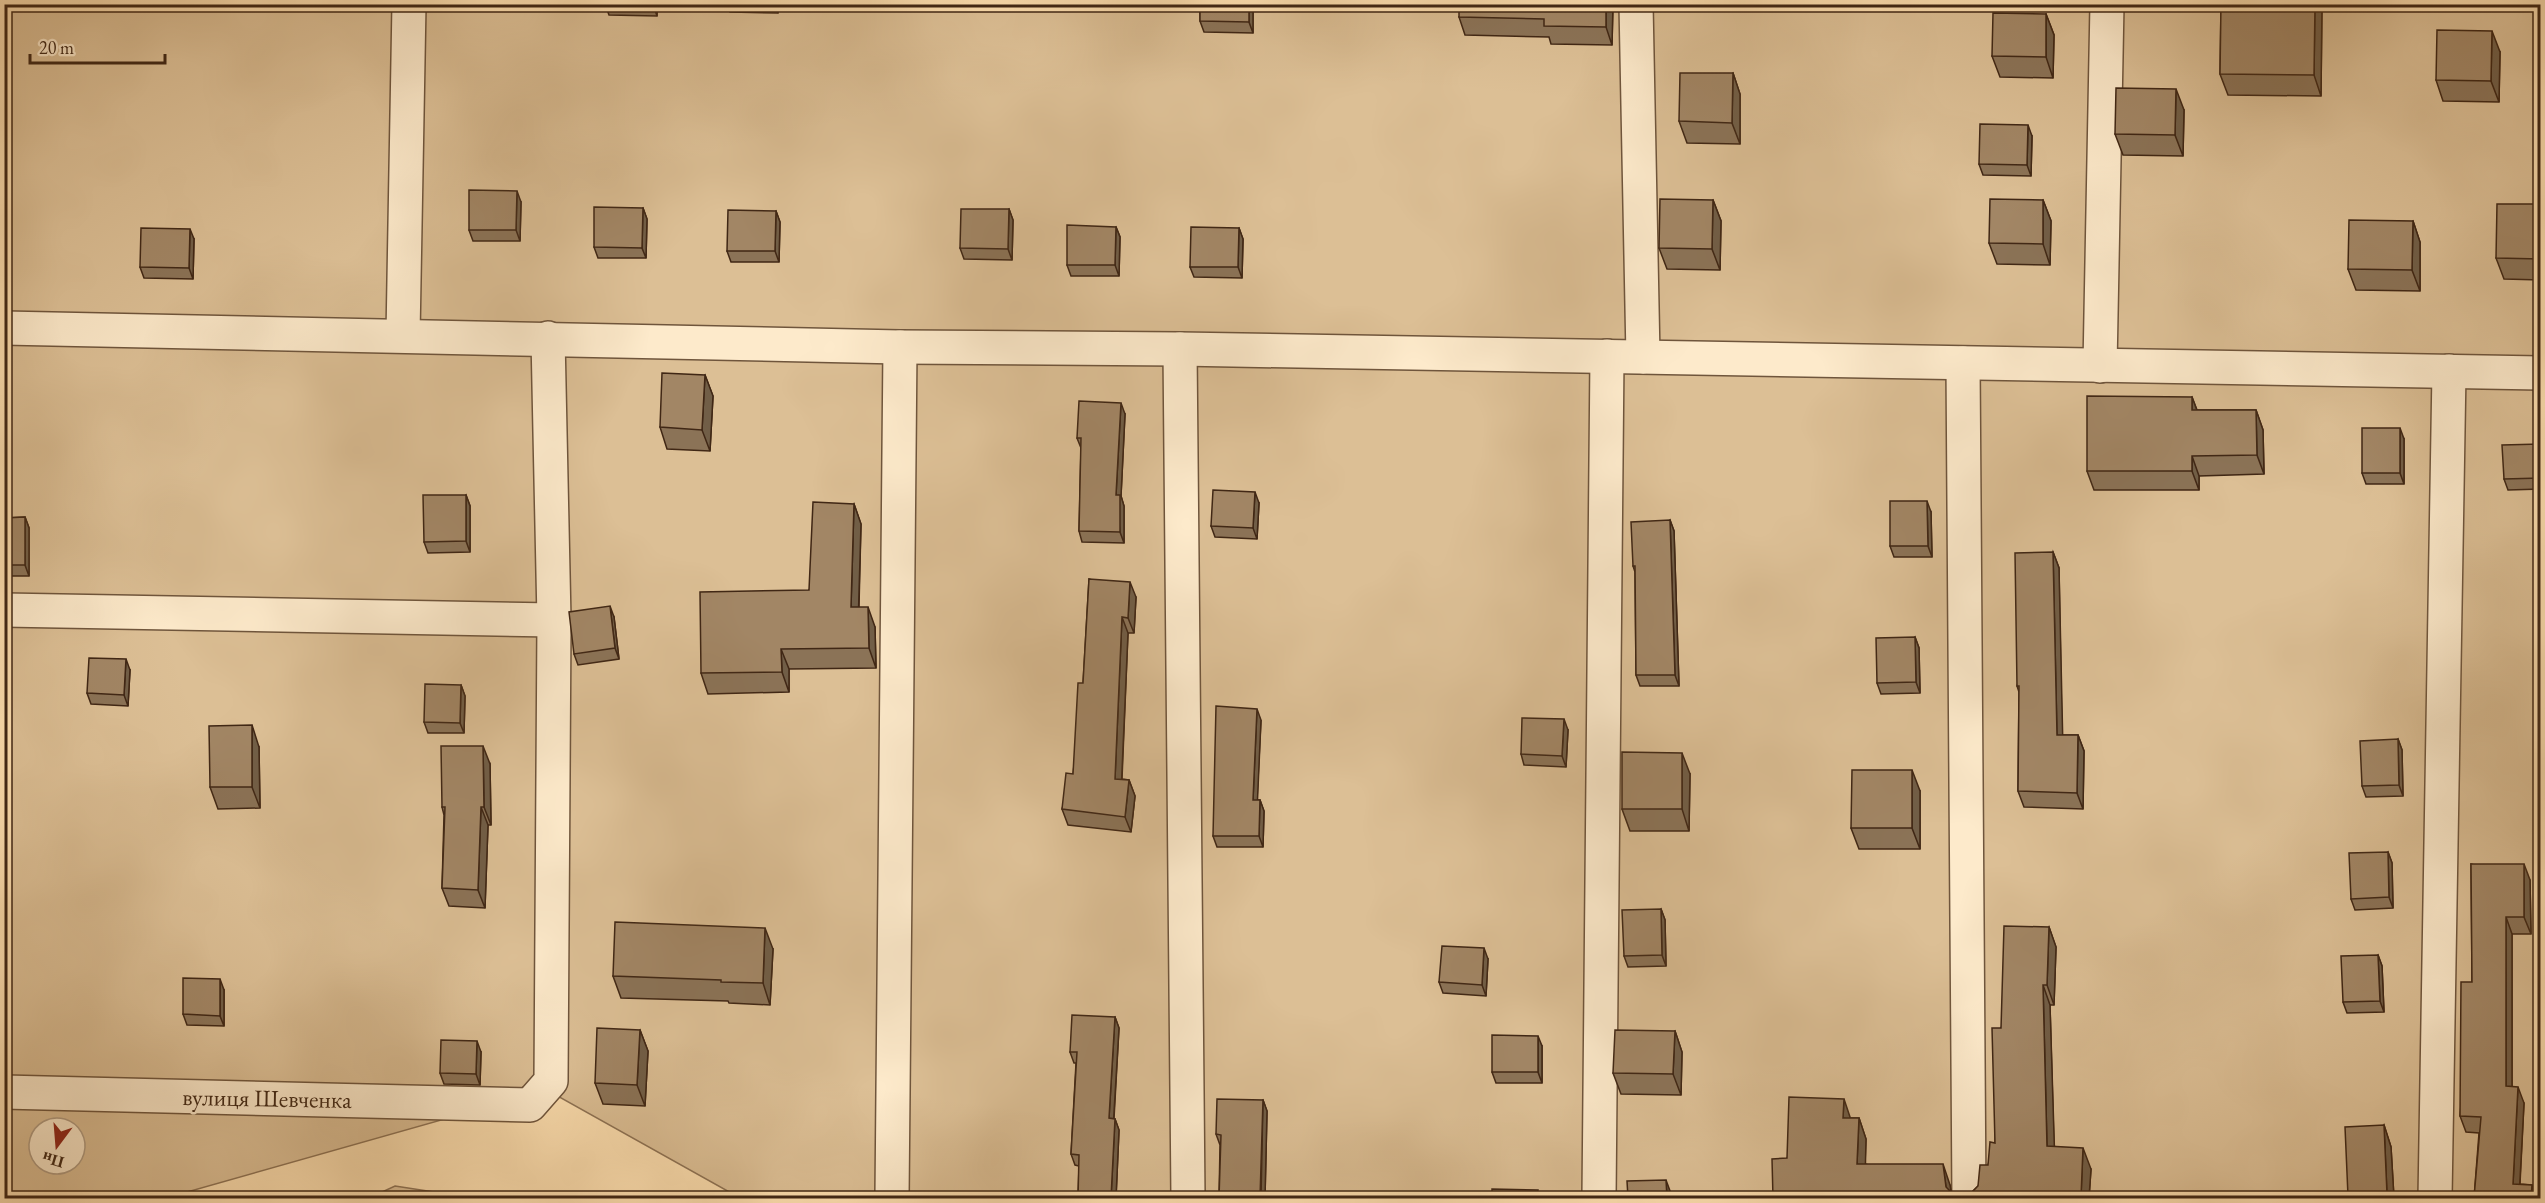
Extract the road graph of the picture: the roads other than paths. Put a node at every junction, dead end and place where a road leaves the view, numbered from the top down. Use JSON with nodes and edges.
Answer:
{"nodes":[{"id":1,"x":409,"y":4,"type":"edge"},
{"id":2,"x":1636,"y":4,"type":"edge"},
{"id":3,"x":2107,"y":4,"type":"edge"},
{"id":4,"x":4,"y":328,"type":"edge"},
{"id":5,"x":403,"y":335,"type":"junction"},
{"id":6,"x":548,"y":338,"type":"junction"},
{"id":7,"x":900,"y":347,"type":"junction"},
{"id":8,"x":1180,"y":349,"type":"junction"},
{"id":9,"x":1607,"y":356,"type":"junction"},
{"id":10,"x":1643,"y":357,"type":"junction"},
{"id":11,"x":1963,"y":363,"type":"junction"},
{"id":12,"x":2100,"y":366,"type":"junction"},
{"id":13,"x":2449,"y":371,"type":"junction"},
{"id":14,"x":2541,"y":373,"type":"edge"},
{"id":15,"x":4,"y":610,"type":"edge"},
{"id":16,"x":554,"y":620,"type":"junction"},
{"id":17,"x":4,"y":1092,"type":"edge"},
{"id":18,"x":892,"y":1198,"type":"edge"},
{"id":19,"x":1188,"y":1198,"type":"edge"},
{"id":20,"x":1599,"y":1198,"type":"edge"},
{"id":21,"x":1969,"y":1198,"type":"edge"},
{"id":22,"x":2435,"y":1198,"type":"edge"}],
"edges":[{"from":1,"to":5,"type":"street"},
{"from":2,"to":10,"type":"street"},
{"from":3,"to":12,"type":"street"},
{"from":4,"to":5,"type":"street"},
{"from":5,"to":6,"type":"street"},
{"from":6,"to":7,"type":"street"},
{"from":6,"to":16,"type":"street"},
{"from":7,"to":8,"type":"street"},
{"from":7,"to":18,"type":"street"},
{"from":8,"to":9,"type":"street"},
{"from":8,"to":19,"type":"street"},
{"from":9,"to":10,"type":"street"},
{"from":9,"to":20,"type":"street"},
{"from":10,"to":11,"type":"street"},
{"from":11,"to":12,"type":"street"},
{"from":11,"to":21,"type":"street"},
{"from":12,"to":13,"type":"street"},
{"from":13,"to":14,"type":"street"},
{"from":13,"to":22,"type":"street"},
{"from":15,"to":16,"type":"street"},
{"from":16,"to":17,"type":"street","name":"вулиця Шевченка"}]}
